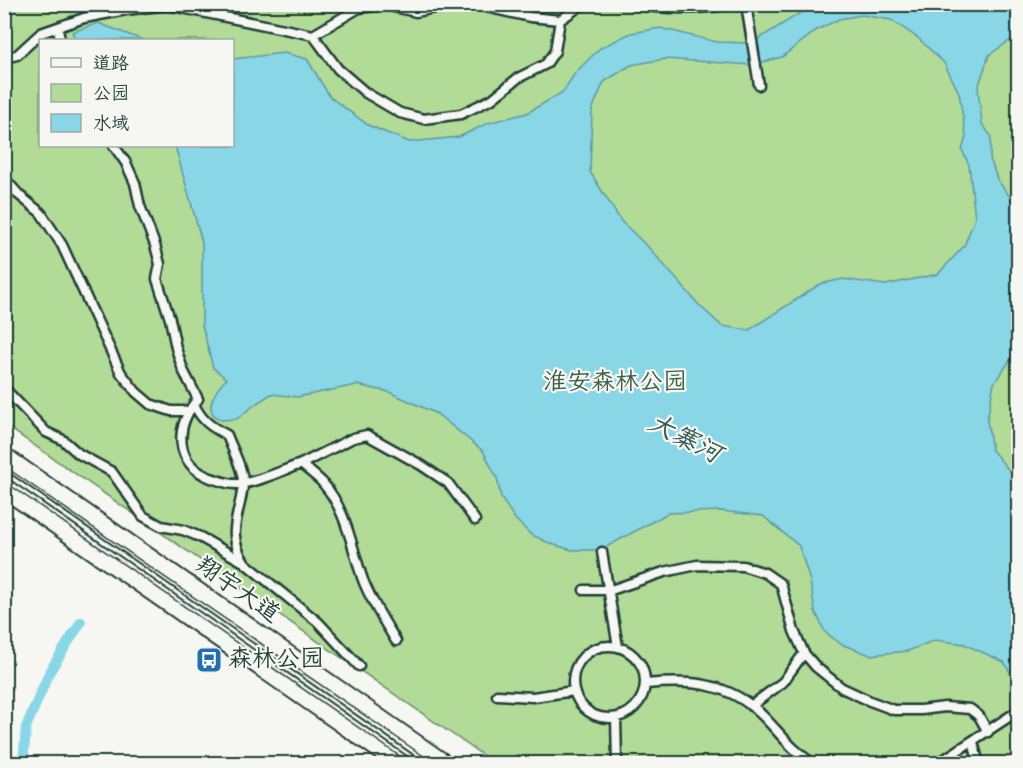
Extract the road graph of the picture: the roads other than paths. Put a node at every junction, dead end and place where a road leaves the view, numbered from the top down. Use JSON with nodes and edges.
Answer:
{"nodes":[{"id":1,"x":453,"y":4,"type":"edge"},
{"id":2,"x":473,"y":4,"type":"edge"},
{"id":3,"x":583,"y":4,"type":"edge"},
{"id":4,"x":632,"y":4,"type":"edge"},
{"id":5,"x":730,"y":4,"type":"edge"},
{"id":6,"x":746,"y":4,"type":"edge"},
{"id":7,"x":560,"y":20,"type":"junction"},
{"id":8,"x":58,"y":28,"type":"junction"},
{"id":9,"x":313,"y":35,"type":"junction"},
{"id":10,"x":60,"y":39,"type":"edge"},
{"id":11,"x":4,"y":58,"type":"edge"},
{"id":12,"x":759,"y":85,"type":"dead end"},
{"id":13,"x":115,"y":147,"type":"edge"},
{"id":14,"x":4,"y":178,"type":"edge"},
{"id":15,"x":4,"y":388,"type":"edge"},
{"id":16,"x":191,"y":407,"type":"junction"},
{"id":17,"x":4,"y":457,"type":"edge"},
{"id":18,"x":301,"y":464,"type":"junction"},
{"id":19,"x":243,"y":483,"type":"junction"},
{"id":20,"x":4,"y":488,"type":"edge"},
{"id":21,"x":475,"y":520,"type":"dead end"},
{"id":22,"x":602,"y":552,"type":"dead end"},
{"id":23,"x":245,"y":563,"type":"junction"},
{"id":24,"x":584,"y":590,"type":"dead end"},
{"id":25,"x":608,"y":590,"type":"junction"},
{"id":26,"x":396,"y":641,"type":"dead end"},
{"id":27,"x":618,"y":647,"type":"junction"},
{"id":28,"x":804,"y":653,"type":"junction"},
{"id":29,"x":359,"y":666,"type":"dead end"},
{"id":30,"x":646,"y":684,"type":"junction"},
{"id":31,"x":574,"y":691,"type":"junction"},
{"id":32,"x":497,"y":695,"type":"dead end"},
{"id":33,"x":751,"y":706,"type":"junction"},
{"id":34,"x":1018,"y":711,"type":"edge"},
{"id":35,"x":616,"y":718,"type":"junction"},
{"id":36,"x":988,"y":732,"type":"junction"},
{"id":37,"x":973,"y":742,"type":"junction"},
{"id":38,"x":401,"y":764,"type":"edge"},
{"id":39,"x":444,"y":764,"type":"edge"},
{"id":40,"x":617,"y":764,"type":"edge"},
{"id":41,"x":814,"y":764,"type":"edge"},
{"id":42,"x":937,"y":764,"type":"edge"},
{"id":43,"x":979,"y":764,"type":"edge"}],
"edges":[{"from":1,"to":9,"type":"street"},
{"from":2,"to":7,"type":"street"},
{"from":3,"to":7,"type":"street"},
{"from":4,"to":5,"type":"street"},
{"from":6,"to":12,"type":"street"},
{"from":7,"to":9,"type":"street"},
{"from":8,"to":9,"type":"street"},
{"from":8,"to":10,"type":"street"},
{"from":8,"to":11,"type":"street"},
{"from":13,"to":16,"type":"street"},
{"from":14,"to":16,"type":"street"},
{"from":15,"to":23,"type":"street"},
{"from":16,"to":19,"type":"street"},
{"from":16,"to":19,"type":"street"},
{"from":17,"to":39,"type":"main road","name":"翔宇大道"},
{"from":18,"to":19,"type":"street"},
{"from":18,"to":21,"type":"street"},
{"from":18,"to":26,"type":"street"},
{"from":19,"to":23,"type":"street"},
{"from":20,"to":38,"type":"main road","name":"翔宇大道"},
{"from":22,"to":25,"type":"street"},
{"from":23,"to":29,"type":"street"},
{"from":24,"to":25,"type":"street"},
{"from":25,"to":27,"type":"street"},
{"from":25,"to":28,"type":"street"},
{"from":27,"to":30,"type":"street"},
{"from":27,"to":31,"type":"street"},
{"from":28,"to":33,"type":"street"},
{"from":28,"to":36,"type":"street"},
{"from":30,"to":33,"type":"street"},
{"from":30,"to":35,"type":"street"},
{"from":31,"to":32,"type":"street"},
{"from":31,"to":35,"type":"street"},
{"from":33,"to":41,"type":"street"},
{"from":34,"to":36,"type":"street"},
{"from":35,"to":40,"type":"street"},
{"from":36,"to":37,"type":"street"},
{"from":37,"to":42,"type":"street"},
{"from":37,"to":43,"type":"street"}]}
